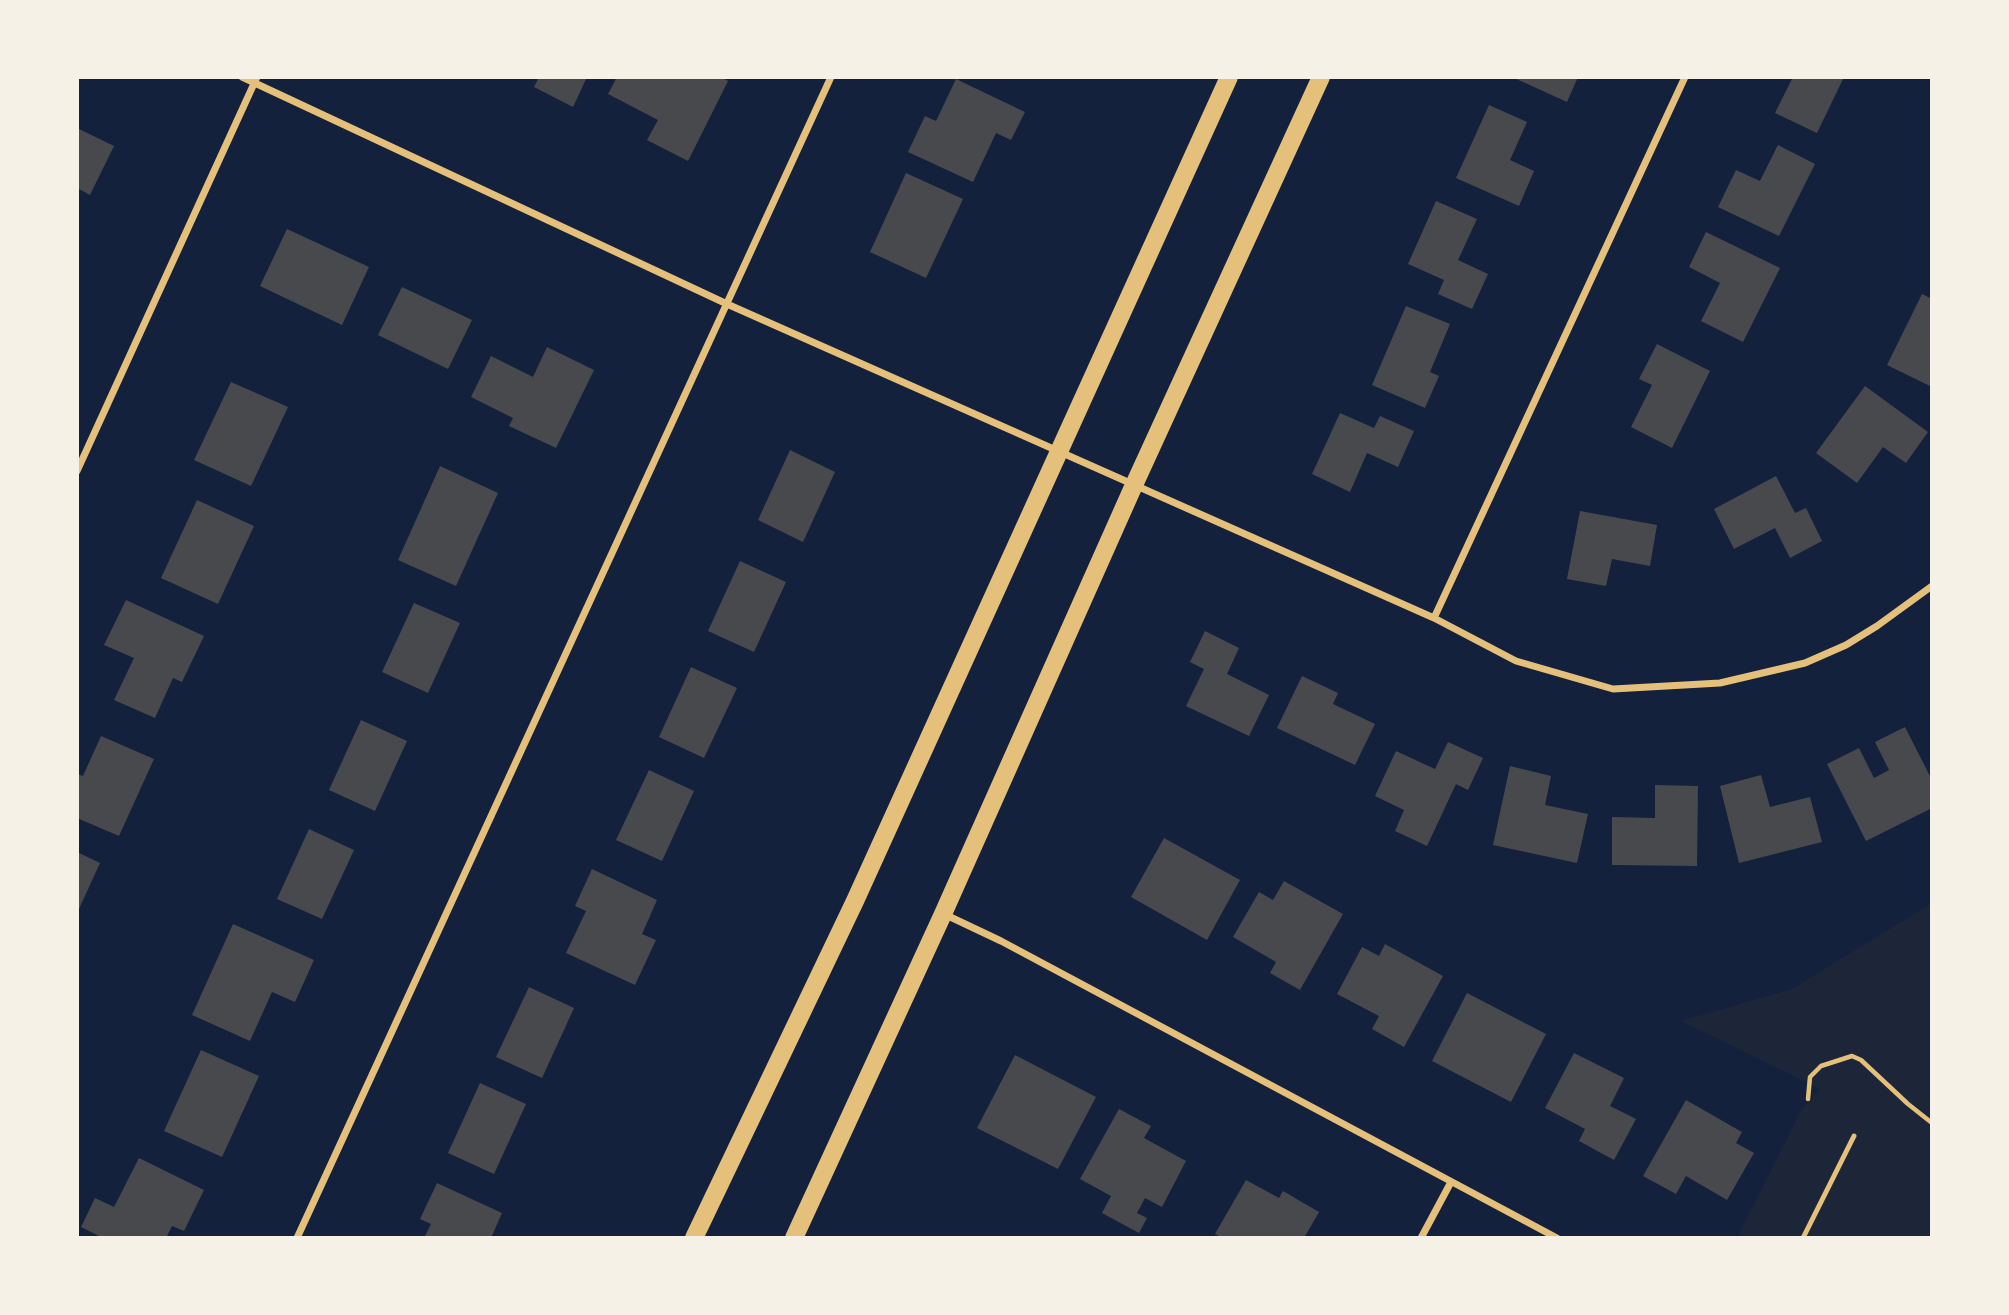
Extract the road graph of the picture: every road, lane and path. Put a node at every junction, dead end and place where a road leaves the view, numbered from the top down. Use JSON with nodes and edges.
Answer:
{"nodes":[{"id":1,"x":242,"y":77,"type":"edge"},
{"id":2,"x":831,"y":77,"type":"edge"},
{"id":3,"x":1229,"y":77,"type":"edge"},
{"id":4,"x":1321,"y":77,"type":"edge"},
{"id":5,"x":1685,"y":77,"type":"edge"},
{"id":6,"x":256,"y":80,"type":"edge"},
{"id":7,"x":727,"y":304,"type":"junction"},
{"id":8,"x":1059,"y":452,"type":"junction"},
{"id":9,"x":77,"y":471,"type":"edge"},
{"id":10,"x":1133,"y":485,"type":"junction"},
{"id":11,"x":1932,"y":586,"type":"edge"},
{"id":12,"x":1434,"y":618,"type":"junction"},
{"id":13,"x":943,"y":914,"type":"junction"},
{"id":14,"x":1808,"y":1099,"type":"dead end"},
{"id":15,"x":1932,"y":1123,"type":"edge"},
{"id":16,"x":1854,"y":1136,"type":"dead end"},
{"id":17,"x":1451,"y":1182,"type":"junction"},
{"id":18,"x":296,"y":1238,"type":"edge"},
{"id":19,"x":694,"y":1238,"type":"edge"},
{"id":20,"x":794,"y":1238,"type":"edge"},
{"id":21,"x":1421,"y":1238,"type":"edge"},
{"id":22,"x":1557,"y":1238,"type":"edge"},
{"id":23,"x":1803,"y":1238,"type":"edge"}],
"edges":[{"from":1,"to":6,"type":"street"},
{"from":2,"to":7,"type":"street"},
{"from":3,"to":8,"type":"main road"},
{"from":4,"to":10,"type":"main road"},
{"from":5,"to":12,"type":"street"},
{"from":6,"to":7,"type":"street"},
{"from":6,"to":9,"type":"street"},
{"from":7,"to":8,"type":"street"},
{"from":7,"to":18,"type":"street"},
{"from":8,"to":10,"type":"street"},
{"from":8,"to":19,"type":"main road"},
{"from":10,"to":12,"type":"street"},
{"from":10,"to":13,"type":"main road"},
{"from":11,"to":12,"type":"street"},
{"from":13,"to":17,"type":"street"},
{"from":13,"to":20,"type":"main road"},
{"from":14,"to":15,"type":"path"},
{"from":16,"to":23,"type":"lane"},
{"from":17,"to":21,"type":"street"},
{"from":17,"to":22,"type":"street"}]}
